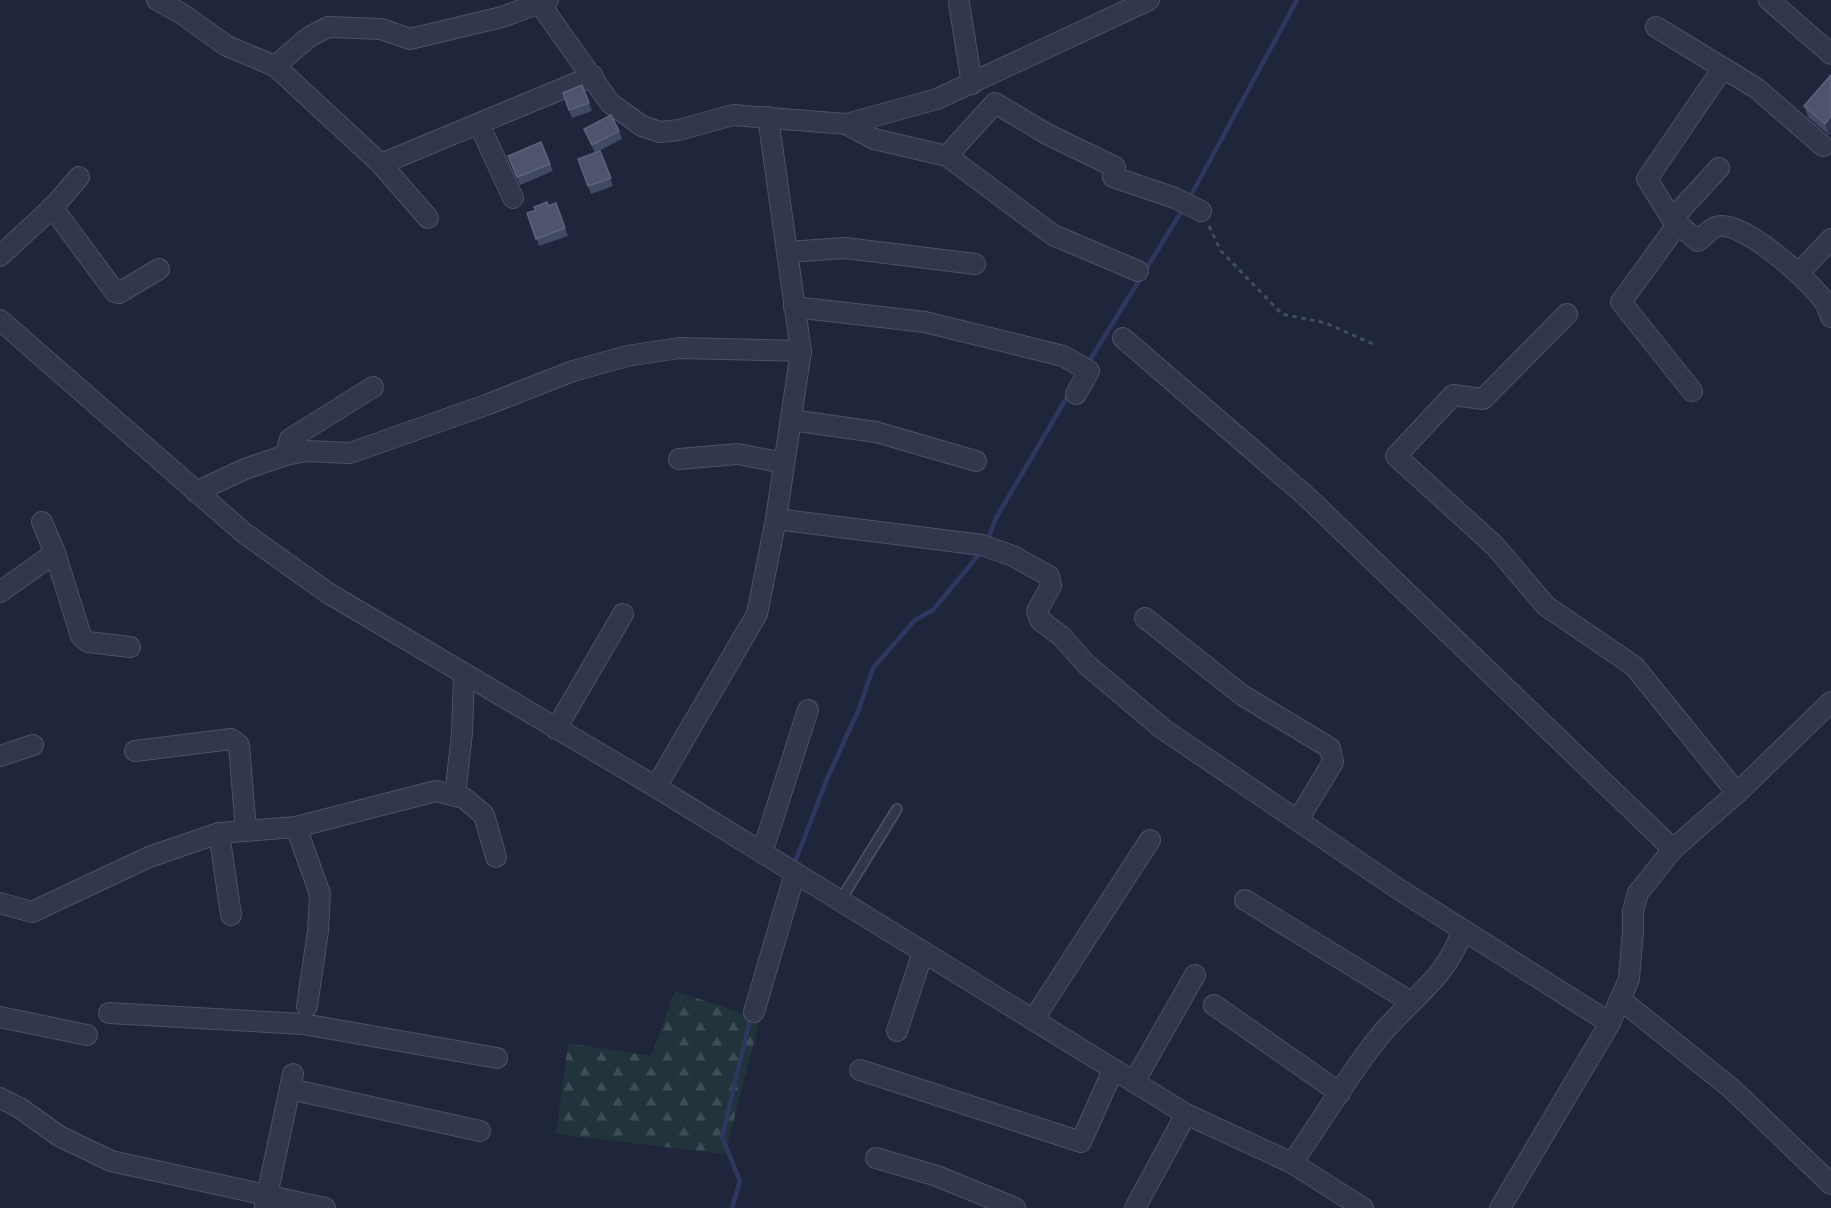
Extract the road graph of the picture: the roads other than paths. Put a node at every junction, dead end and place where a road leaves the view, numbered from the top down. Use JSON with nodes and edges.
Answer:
{"nodes":[{"id":1,"x":157,"y":0,"type":"edge"},
{"id":2,"x":1149,"y":0,"type":"edge"},
{"id":3,"x":1769,"y":0,"type":"edge"},
{"id":4,"x":544,"y":2,"type":"edge"},
{"id":5,"x":959,"y":3,"type":"dead end"},
{"id":6,"x":1125,"y":6,"type":"edge"},
{"id":7,"x":500,"y":8,"type":"edge"},
{"id":8,"x":1656,"y":27,"type":"dead end"},
{"id":9,"x":1831,"y":54,"type":"edge"},
{"id":10,"x":275,"y":66,"type":"junction"},
{"id":11,"x":1723,"y":68,"type":"junction"},
{"id":12,"x":593,"y":76,"type":"junction"},
{"id":13,"x":972,"y":84,"type":"junction"},
{"id":14,"x":768,"y":117,"type":"junction"},
{"id":15,"x":479,"y":124,"type":"junction"},
{"id":16,"x":846,"y":124,"type":"junction"},
{"id":17,"x":1823,"y":146,"type":"dead end"},
{"id":18,"x":947,"y":156,"type":"junction"},
{"id":19,"x":381,"y":164,"type":"junction"},
{"id":20,"x":1719,"y":168,"type":"dead end"},
{"id":21,"x":79,"y":177,"type":"dead end"},
{"id":22,"x":513,"y":198,"type":"dead end"},
{"id":23,"x":1191,"y":206,"type":"road end"},
{"id":24,"x":52,"y":207,"type":"junction"},
{"id":25,"x":428,"y":218,"type":"dead end"},
{"id":26,"x":1674,"y":222,"type":"junction"},
{"id":27,"x":1831,"y":239,"type":"edge"},
{"id":28,"x":787,"y":252,"type":"junction"},
{"id":29,"x":0,"y":256,"type":"edge"},
{"id":30,"x":975,"y":264,"type":"dead end"},
{"id":31,"x":159,"y":269,"type":"dead end"},
{"id":32,"x":1138,"y":271,"type":"dead end"},
{"id":33,"x":1798,"y":273,"type":"junction"},
{"id":34,"x":794,"y":307,"type":"junction"},
{"id":35,"x":1567,"y":314,"type":"dead end"},
{"id":36,"x":1831,"y":317,"type":"edge"},
{"id":37,"x":0,"y":320,"type":"edge"},
{"id":38,"x":1123,"y":338,"type":"dead end"},
{"id":39,"x":801,"y":351,"type":"junction"},
{"id":40,"x":373,"y":387,"type":"dead end"},
{"id":41,"x":1692,"y":391,"type":"dead end"},
{"id":42,"x":1076,"y":394,"type":"dead end"},
{"id":43,"x":791,"y":420,"type":"junction"},
{"id":44,"x":286,"y":455,"type":"junction"},
{"id":45,"x":679,"y":459,"type":"dead end"},
{"id":46,"x":976,"y":461,"type":"dead end"},
{"id":47,"x":784,"y":463,"type":"junction"},
{"id":48,"x":196,"y":492,"type":"junction"},
{"id":49,"x":776,"y":519,"type":"junction"},
{"id":50,"x":42,"y":522,"type":"dead end"},
{"id":51,"x":55,"y":553,"type":"junction"},
{"id":52,"x":0,"y":592,"type":"edge"},
{"id":53,"x":622,"y":614,"type":"dead end"},
{"id":54,"x":1145,"y":618,"type":"dead end"},
{"id":55,"x":130,"y":647,"type":"dead end"},
{"id":56,"x":464,"y":674,"type":"junction"},
{"id":57,"x":1831,"y":702,"type":"edge"},
{"id":58,"x":808,"y":710,"type":"dead end"},
{"id":59,"x":556,"y":729,"type":"junction"},
{"id":60,"x":33,"y":745,"type":"dead end"},
{"id":61,"x":135,"y":751,"type":"dead end"},
{"id":62,"x":0,"y":756,"type":"edge"},
{"id":63,"x":656,"y":787,"type":"junction"},
{"id":64,"x":1737,"y":793,"type":"junction"},
{"id":65,"x":455,"y":796,"type":"junction"},
{"id":66,"x":897,"y":809,"type":"dead end"},
{"id":67,"x":1298,"y":820,"type":"junction"},
{"id":68,"x":296,"y":827,"type":"junction"},
{"id":69,"x":246,"y":831,"type":"junction"},
{"id":70,"x":219,"y":833,"type":"junction"},
{"id":71,"x":1149,"y":840,"type":"dead end"},
{"id":72,"x":1673,"y":849,"type":"junction"},
{"id":73,"x":762,"y":853,"type":"junction"},
{"id":74,"x":496,"y":857,"type":"dead end"},
{"id":75,"x":795,"y":873,"type":"junction"},
{"id":76,"x":1245,"y":900,"type":"dead end"},
{"id":77,"x":840,"y":901,"type":"junction"},
{"id":78,"x":0,"y":903,"type":"edge"},
{"id":79,"x":231,"y":915,"type":"dead end"},
{"id":80,"x":1462,"y":931,"type":"junction"},
{"id":81,"x":923,"y":952,"type":"junction"},
{"id":82,"x":1195,"y":975,"type":"dead end"},
{"id":83,"x":1620,"y":999,"type":"junction"},
{"id":84,"x":1411,"y":1002,"type":"junction"},
{"id":85,"x":1214,"y":1005,"type":"dead end"},
{"id":86,"x":308,"y":1006,"type":"dead end"},
{"id":87,"x":754,"y":1012,"type":"dead end"},
{"id":88,"x":109,"y":1013,"type":"dead end"},
{"id":89,"x":0,"y":1017,"type":"edge"},
{"id":90,"x":1033,"y":1020,"type":"junction"},
{"id":91,"x":1610,"y":1023,"type":"junction"},
{"id":92,"x":897,"y":1031,"type":"dead end"},
{"id":93,"x":87,"y":1035,"type":"dead end"},
{"id":94,"x":497,"y":1058,"type":"dead end"},
{"id":95,"x":860,"y":1070,"type":"dead end"},
{"id":96,"x":1113,"y":1070,"type":"junction"},
{"id":97,"x":1134,"y":1082,"type":"junction"},
{"id":98,"x":1340,"y":1094,"type":"junction"},
{"id":99,"x":0,"y":1098,"type":"edge"},
{"id":100,"x":1186,"y":1114,"type":"junction"},
{"id":101,"x":480,"y":1131,"type":"dead end"},
{"id":102,"x":876,"y":1158,"type":"dead end"},
{"id":103,"x":1292,"y":1163,"type":"junction"},
{"id":104,"x":1831,"y":1184,"type":"edge"},
{"id":105,"x":266,"y":1201,"type":"edge"},
{"id":106,"x":325,"y":1208,"type":"edge"},
{"id":107,"x":1015,"y":1208,"type":"edge"},
{"id":108,"x":1135,"y":1208,"type":"edge"},
{"id":109,"x":1363,"y":1208,"type":"edge"},
{"id":110,"x":1500,"y":1208,"type":"edge"}],
"edges":[{"from":1,"to":10,"type":"street"},
{"from":2,"to":6,"type":"street"},
{"from":3,"to":9,"type":"street"},
{"from":4,"to":7,"type":"street"},
{"from":4,"to":12,"type":"street"},
{"from":5,"to":13,"type":"street"},
{"from":6,"to":13,"type":"street"},
{"from":7,"to":10,"type":"street"},
{"from":8,"to":11,"type":"street"},
{"from":10,"to":19,"type":"street"},
{"from":11,"to":17,"type":"street"},
{"from":11,"to":26,"type":"street"},
{"from":12,"to":14,"type":"street"},
{"from":12,"to":15,"type":"street"},
{"from":13,"to":16,"type":"street"},
{"from":14,"to":16,"type":"street"},
{"from":14,"to":28,"type":"street"},
{"from":15,"to":19,"type":"street"},
{"from":15,"to":22,"type":"street"},
{"from":16,"to":18,"type":"street"},
{"from":18,"to":23,"type":"street"},
{"from":18,"to":32,"type":"street"},
{"from":19,"to":25,"type":"street"},
{"from":20,"to":26,"type":"street"},
{"from":21,"to":24,"type":"street"},
{"from":24,"to":29,"type":"street"},
{"from":24,"to":31,"type":"street"},
{"from":26,"to":33,"type":"street"},
{"from":26,"to":41,"type":"street"},
{"from":27,"to":33,"type":"street"},
{"from":28,"to":30,"type":"street"},
{"from":28,"to":34,"type":"street"},
{"from":33,"to":36,"type":"street"},
{"from":34,"to":39,"type":"street"},
{"from":34,"to":42,"type":"street"},
{"from":35,"to":64,"type":"street"},
{"from":37,"to":48,"type":"street"},
{"from":38,"to":72,"type":"street"},
{"from":39,"to":43,"type":"street"},
{"from":39,"to":44,"type":"street"},
{"from":40,"to":44,"type":"street"},
{"from":43,"to":46,"type":"street"},
{"from":43,"to":47,"type":"street"},
{"from":44,"to":48,"type":"street"},
{"from":45,"to":47,"type":"street"},
{"from":47,"to":49,"type":"street"},
{"from":48,"to":56,"type":"street"},
{"from":49,"to":63,"type":"street"},
{"from":49,"to":67,"type":"street"},
{"from":50,"to":51,"type":"street"},
{"from":51,"to":52,"type":"street"},
{"from":51,"to":55,"type":"street"},
{"from":53,"to":59,"type":"street"},
{"from":54,"to":67,"type":"street"},
{"from":56,"to":59,"type":"street"},
{"from":56,"to":65,"type":"street"},
{"from":57,"to":64,"type":"street"},
{"from":58,"to":73,"type":"street"},
{"from":59,"to":63,"type":"street"},
{"from":60,"to":62,"type":"street"},
{"from":61,"to":69,"type":"street"},
{"from":63,"to":73,"type":"street"},
{"from":64,"to":72,"type":"street"},
{"from":65,"to":68,"type":"street"},
{"from":65,"to":74,"type":"street"},
{"from":66,"to":77,"type":"lane"},
{"from":67,"to":80,"type":"street"},
{"from":68,"to":69,"type":"street"},
{"from":68,"to":86,"type":"street"},
{"from":69,"to":70,"type":"street"},
{"from":70,"to":78,"type":"street"},
{"from":70,"to":79,"type":"street"},
{"from":71,"to":90,"type":"street"},
{"from":72,"to":83,"type":"street"},
{"from":73,"to":75,"type":"street"},
{"from":75,"to":77,"type":"street"},
{"from":75,"to":87,"type":"street"},
{"from":76,"to":84,"type":"street"},
{"from":77,"to":81,"type":"street"},
{"from":80,"to":84,"type":"street"},
{"from":80,"to":91,"type":"street"},
{"from":81,"to":90,"type":"street"},
{"from":81,"to":92,"type":"street"},
{"from":82,"to":97,"type":"street"},
{"from":83,"to":91,"type":"street"},
{"from":83,"to":104,"type":"street"},
{"from":84,"to":98,"type":"street"},
{"from":85,"to":98,"type":"street"},
{"from":88,"to":94,"type":"street"},
{"from":89,"to":93,"type":"street"},
{"from":90,"to":96,"type":"street"},
{"from":91,"to":110,"type":"street"},
{"from":95,"to":96,"type":"street"},
{"from":96,"to":97,"type":"street"},
{"from":97,"to":100,"type":"street"},
{"from":98,"to":103,"type":"street"},
{"from":99,"to":105,"type":"street"},
{"from":100,"to":103,"type":"street"},
{"from":100,"to":108,"type":"street"},
{"from":101,"to":105,"type":"street"},
{"from":102,"to":107,"type":"street"},
{"from":103,"to":109,"type":"street"},
{"from":105,"to":106,"type":"street"}]}
